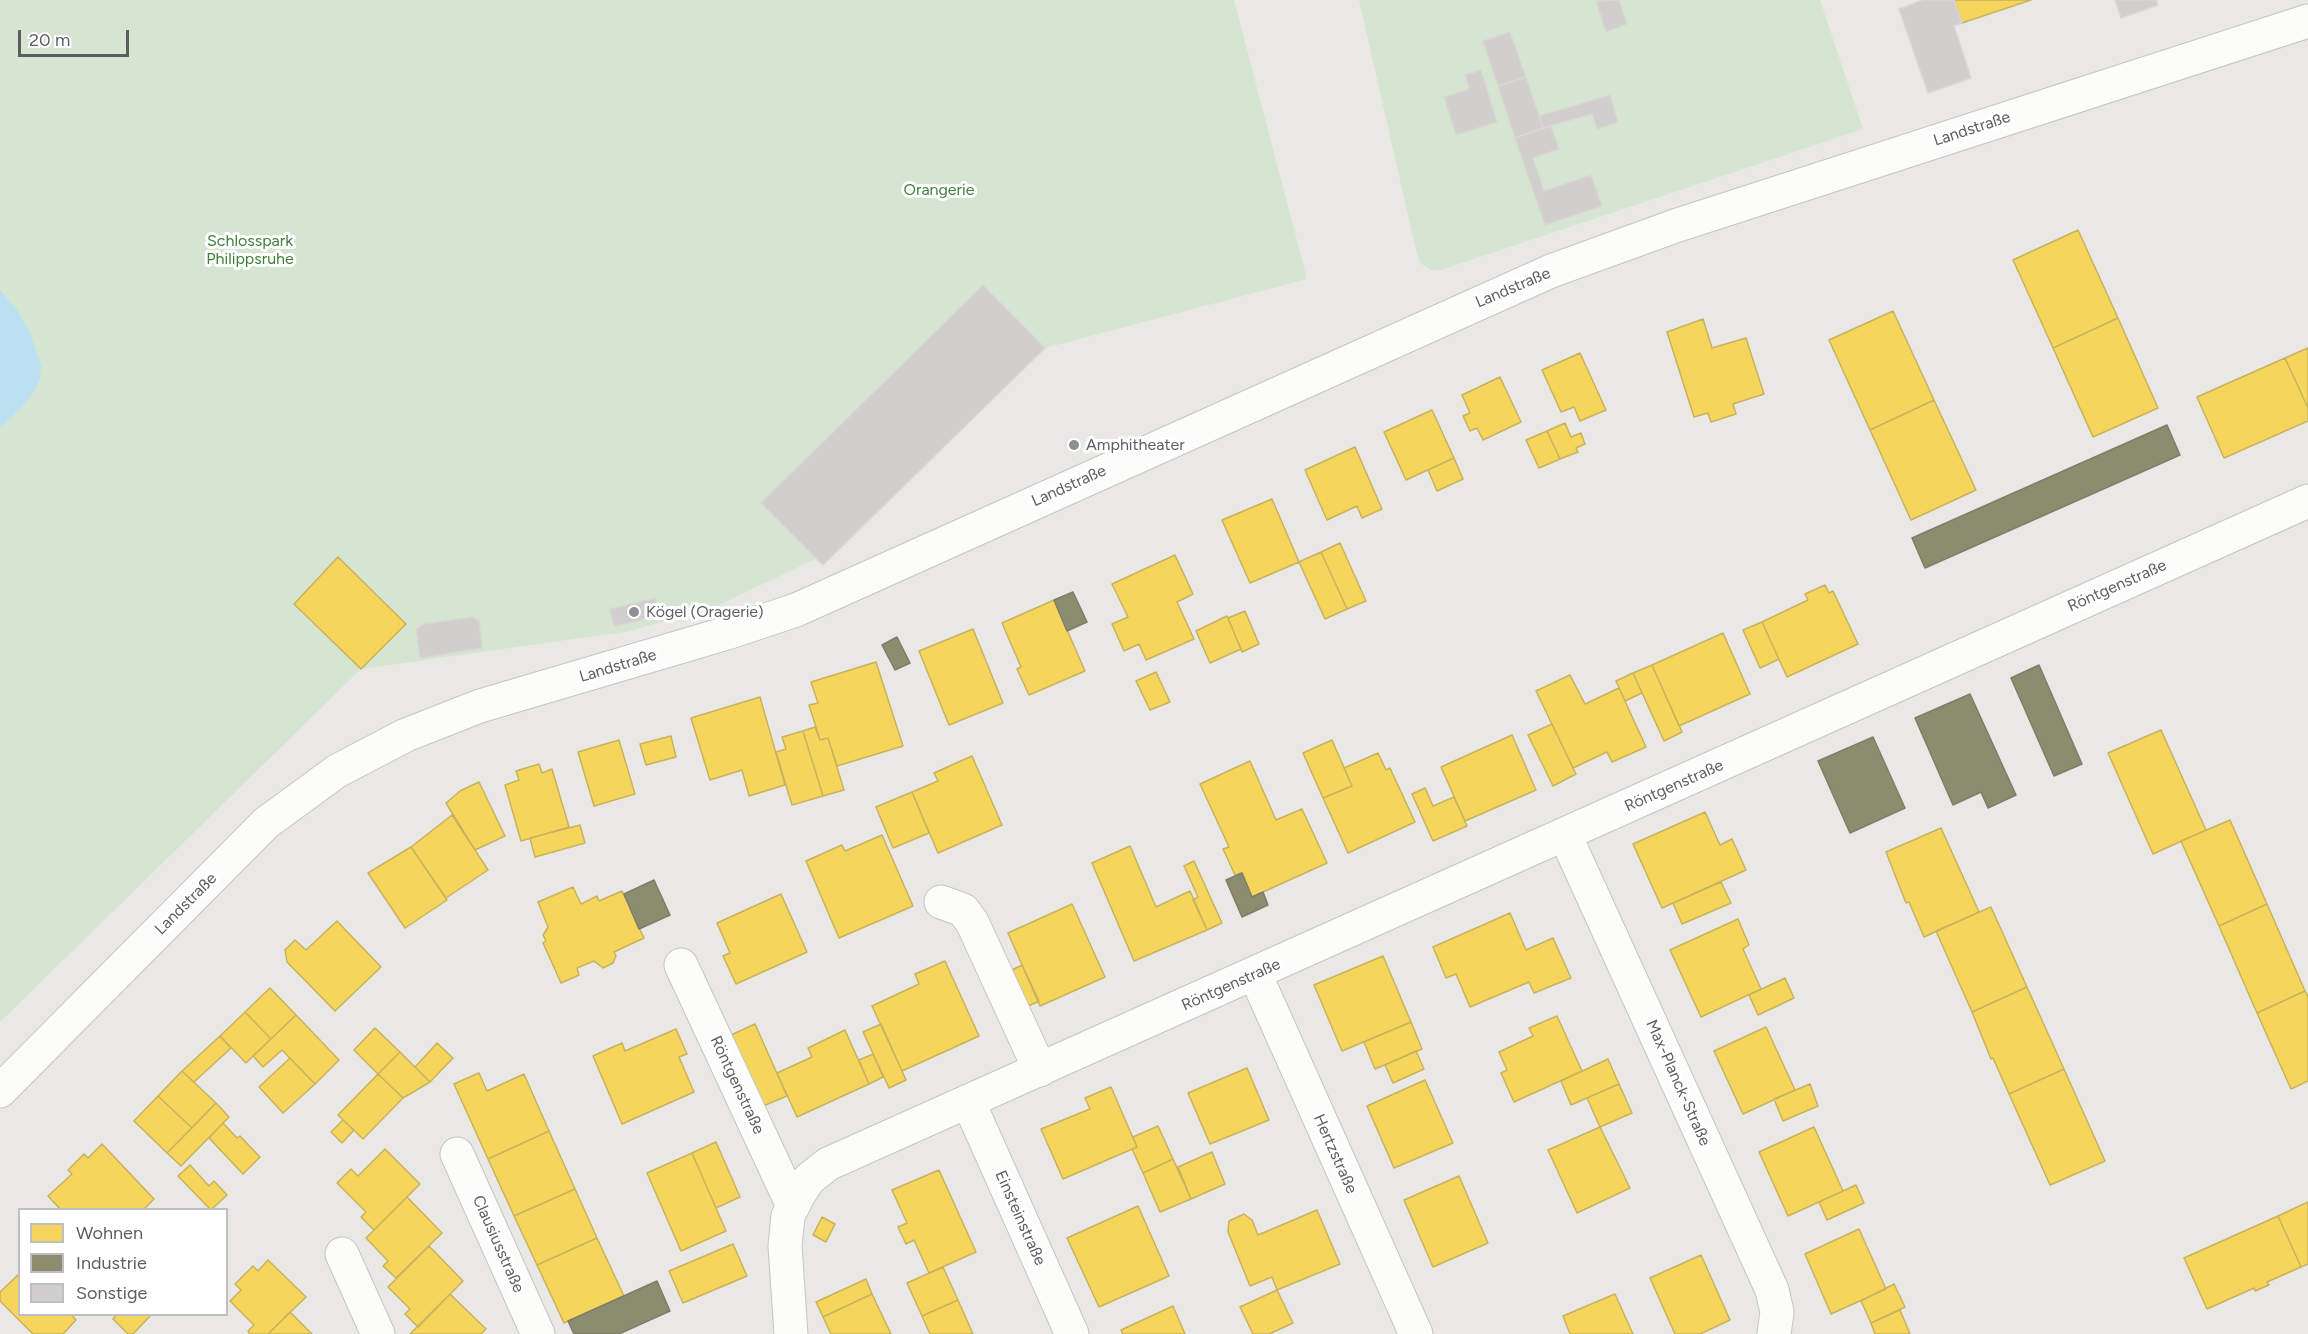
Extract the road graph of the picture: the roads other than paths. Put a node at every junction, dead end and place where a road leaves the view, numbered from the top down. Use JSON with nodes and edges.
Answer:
{"nodes":[{"id":1,"x":2308,"y":21,"type":"edge"},
{"id":2,"x":2308,"y":501,"type":"edge"},
{"id":3,"x":1565,"y":835,"type":"junction"},
{"id":4,"x":941,"y":902,"type":"dead end"},
{"id":5,"x":681,"y":965,"type":"dead end"},
{"id":6,"x":1255,"y":974,"type":"junction"},
{"id":7,"x":1040,"y":1070,"type":"junction"},
{"id":8,"x":0,"y":1091,"type":"edge"},
{"id":9,"x":968,"y":1101,"type":"junction"},
{"id":10,"x":457,"y":1154,"type":"dead end"},
{"id":11,"x":793,"y":1206,"type":"junction"},
{"id":12,"x":342,"y":1254,"type":"dead end"},
{"id":13,"x":786,"y":1332,"type":"edge"},
{"id":14,"x":378,"y":1334,"type":"edge"},
{"id":15,"x":538,"y":1334,"type":"edge"},
{"id":16,"x":1072,"y":1334,"type":"edge"},
{"id":17,"x":1416,"y":1334,"type":"edge"},
{"id":18,"x":1774,"y":1334,"type":"edge"}],
"edges":[{"from":1,"to":8,"type":"street","name":"Landstraße"},
{"from":2,"to":3,"type":"street","name":"Röntgenstraße"},
{"from":3,"to":6,"type":"street","name":"Röntgenstraße"},
{"from":3,"to":18,"type":"street","name":"Max-Planck-Straße"},
{"from":4,"to":7,"type":"street"},
{"from":5,"to":11,"type":"street","name":"Röntgenstraße"},
{"from":6,"to":7,"type":"street","name":"Röntgenstraße"},
{"from":6,"to":17,"type":"street","name":"Hertzstraße"},
{"from":7,"to":9,"type":"street","name":"Röntgenstraße"},
{"from":9,"to":11,"type":"street","name":"Röntgenstraße"},
{"from":9,"to":16,"type":"street","name":"Einsteinstraße"},
{"from":10,"to":15,"type":"street","name":"Clausiusstraße"},
{"from":11,"to":13,"type":"street","name":"Röntgenstraße"},
{"from":12,"to":14,"type":"street"}]}
